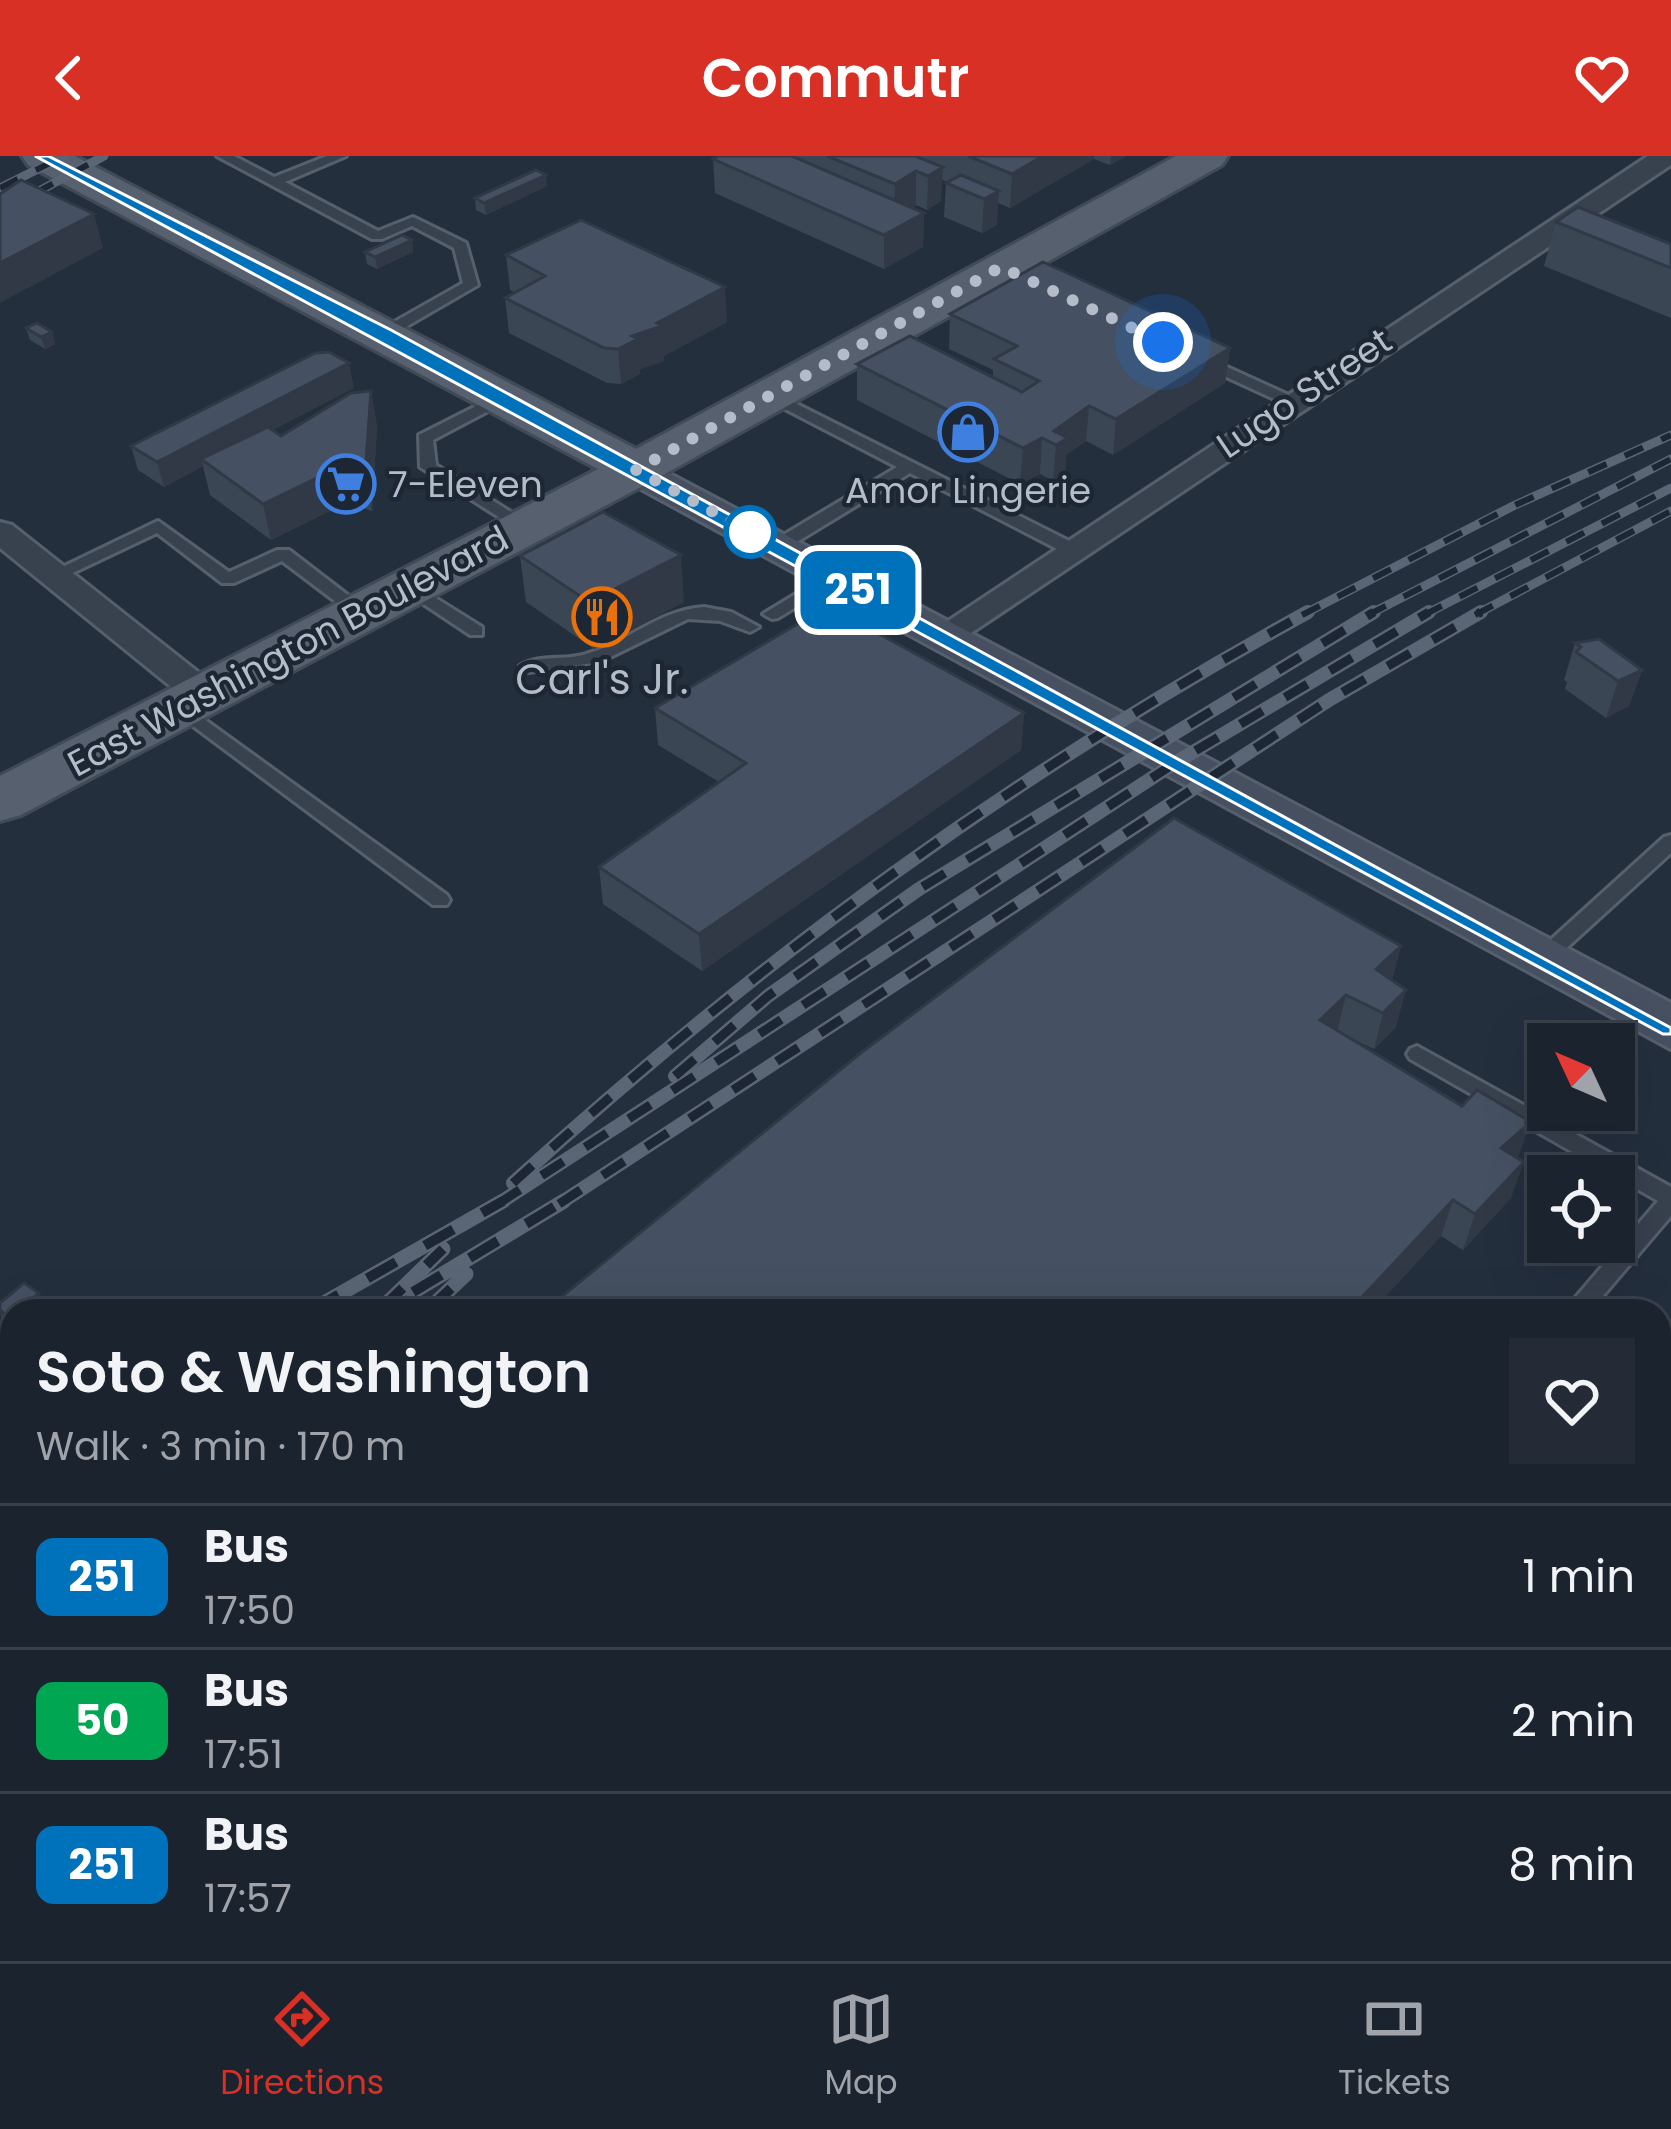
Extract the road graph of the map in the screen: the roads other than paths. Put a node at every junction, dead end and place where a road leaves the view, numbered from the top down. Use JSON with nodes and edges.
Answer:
{"nodes":[{"id":1,"x":43,"y":156,"type":"edge"},
{"id":2,"x":224,"y":156,"type":"edge"},
{"id":3,"x":339,"y":156,"type":"edge"},
{"id":4,"x":1207,"y":156,"type":"edge"},
{"id":5,"x":1666,"y":156,"type":"edge"},
{"id":6,"x":274,"y":182,"type":"junction"},
{"id":7,"x":385,"y":333,"type":"junction"},
{"id":8,"x":1184,"y":352,"type":"edge"},
{"id":9,"x":771,"y":396,"type":"junction"},
{"id":10,"x":500,"y":399,"type":"junction"},
{"id":11,"x":1290,"y":401,"type":"junction"},
{"id":12,"x":908,"y":466,"type":"junction"},
{"id":13,"x":636,"y":470,"type":"junction"},
{"id":14,"x":524,"y":528,"type":"junction"},
{"id":15,"x":0,"y":532,"type":"edge"},
{"id":16,"x":776,"y":547,"type":"junction"},
{"id":17,"x":1071,"y":549,"type":"junction"},
{"id":18,"x":56,"y":574,"type":"junction"},
{"id":19,"x":832,"y":578,"type":"junction"},
{"id":20,"x":410,"y":587,"type":"junction"},
{"id":21,"x":362,"y":613,"type":"junction"},
{"id":22,"x":772,"y":614,"type":"dead end"},
{"id":23,"x":750,"y":627,"type":"dead end"},
{"id":24,"x":476,"y":631,"type":"dead end"},
{"id":25,"x":944,"y":635,"type":"junction"},
{"id":26,"x":529,"y":666,"type":"dead end"},
{"id":27,"x":192,"y":701,"type":"junction"},
{"id":28,"x":0,"y":801,"type":"edge"},
{"id":29,"x":1671,"y":842,"type":"edge"},
{"id":30,"x":440,"y":900,"type":"dead end"},
{"id":31,"x":1542,"y":958,"type":"junction"},
{"id":32,"x":1671,"y":1028,"type":"edge"},
{"id":33,"x":1417,"y":1054,"type":"dead end"},
{"id":34,"x":1671,"y":1199,"type":"edge"},
{"id":35,"x":1586,"y":1299,"type":"edge"}],
"edges":[{"from":1,"to":7,"type":"main road"},
{"from":2,"to":6,"type":"lane"},
{"from":3,"to":6,"type":"lane"},
{"from":4,"to":9,"type":"main road","name":"East Washington Boulevard"},
{"from":5,"to":11,"type":"street","name":"Lugo Street"},
{"from":6,"to":7,"type":"lane"},
{"from":7,"to":10,"type":"main road"},
{"from":8,"to":11,"type":"lane"},
{"from":9,"to":12,"type":"lane"},
{"from":9,"to":13,"type":"main road","name":"East Washington Boulevard"},
{"from":10,"to":13,"type":"main road"},
{"from":10,"to":14,"type":"lane"},
{"from":11,"to":17,"type":"street","name":"Lugo Street"},
{"from":12,"to":16,"type":"lane"},
{"from":12,"to":17,"type":"lane"},
{"from":13,"to":14,"type":"main road","name":"East Washington Boulevard"},
{"from":13,"to":16,"type":"main road"},
{"from":14,"to":20,"type":"main road","name":"East Washington Boulevard"},
{"from":15,"to":18,"type":"street"},
{"from":16,"to":19,"type":"main road"},
{"from":17,"to":25,"type":"street","name":"Lugo Street"},
{"from":18,"to":21,"type":"lane"},
{"from":18,"to":27,"type":"street"},
{"from":19,"to":22,"type":"lane"},
{"from":19,"to":25,"type":"main road"},
{"from":20,"to":21,"type":"main road","name":"East Washington Boulevard"},
{"from":20,"to":24,"type":"lane"},
{"from":21,"to":27,"type":"main road","name":"East Washington Boulevard"},
{"from":23,"to":26,"type":"lane"},
{"from":25,"to":31,"type":"main road"},
{"from":27,"to":28,"type":"main road","name":"East Washington Boulevard"},
{"from":27,"to":30,"type":"lane"},
{"from":29,"to":31,"type":"lane"},
{"from":31,"to":32,"type":"main road"},
{"from":33,"to":34,"type":"lane"},
{"from":34,"to":35,"type":"lane"}]}
